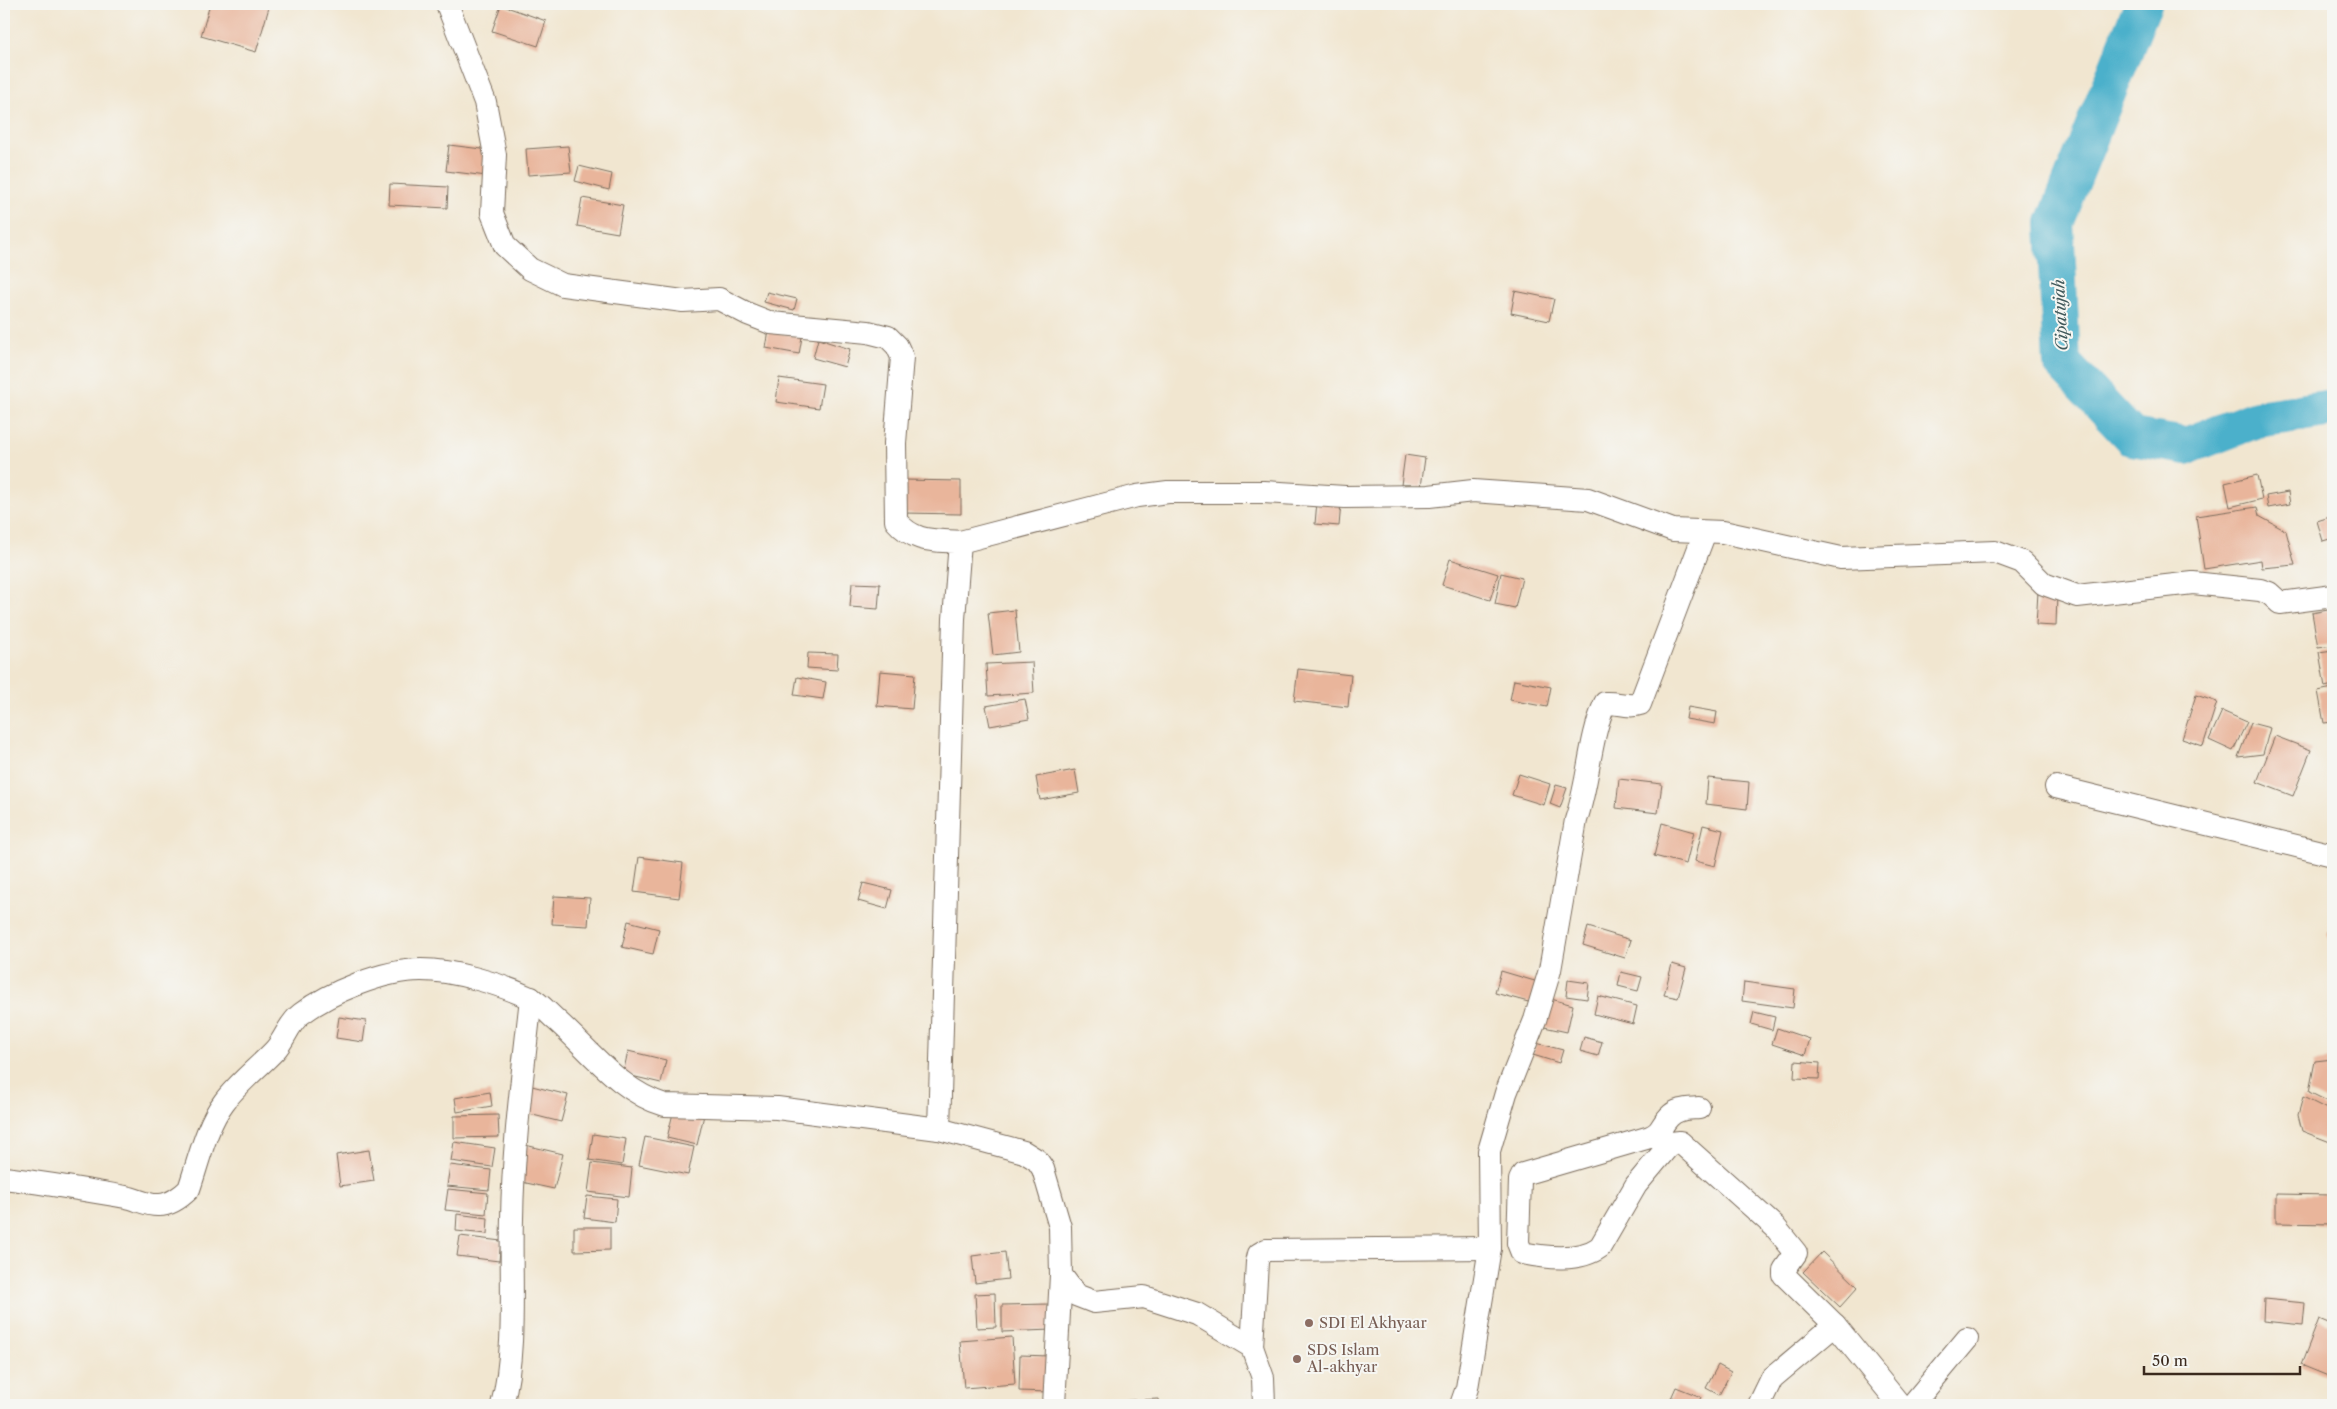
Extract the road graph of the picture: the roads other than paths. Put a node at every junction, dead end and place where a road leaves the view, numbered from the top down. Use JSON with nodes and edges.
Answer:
{"nodes":[{"id":1,"x":447,"y":4,"type":"edge"},
{"id":2,"x":1705,"y":532,"type":"junction"},
{"id":3,"x":960,"y":542,"type":"junction"},
{"id":4,"x":2333,"y":596,"type":"edge"},
{"id":5,"x":2056,"y":787,"type":"dead end"},
{"id":6,"x":2333,"y":855,"type":"edge"},
{"id":7,"x":531,"y":998,"type":"junction"},
{"id":8,"x":1699,"y":1108,"type":"dead end"},
{"id":9,"x":939,"y":1129,"type":"junction"},
{"id":10,"x":4,"y":1178,"type":"edge"},
{"id":11,"x":1490,"y":1248,"type":"junction"},
{"id":12,"x":1061,"y":1275,"type":"junction"},
{"id":13,"x":1834,"y":1325,"type":"junction"},
{"id":14,"x":1967,"y":1339,"type":"dead end"},
{"id":15,"x":1252,"y":1347,"type":"junction"},
{"id":16,"x":502,"y":1405,"type":"edge"},
{"id":17,"x":1054,"y":1405,"type":"edge"},
{"id":18,"x":1264,"y":1405,"type":"edge"},
{"id":19,"x":1461,"y":1405,"type":"edge"},
{"id":20,"x":1759,"y":1405,"type":"edge"},
{"id":21,"x":1900,"y":1405,"type":"edge"},
{"id":22,"x":1912,"y":1405,"type":"edge"}],
"edges":[{"from":1,"to":3,"type":"street"},
{"from":2,"to":3,"type":"street"},
{"from":2,"to":4,"type":"street"},
{"from":2,"to":11,"type":"street"},
{"from":3,"to":9,"type":"street"},
{"from":5,"to":6,"type":"street"},
{"from":7,"to":9,"type":"street"},
{"from":7,"to":10,"type":"street"},
{"from":7,"to":16,"type":"street"},
{"from":8,"to":13,"type":"street"},
{"from":9,"to":12,"type":"street"},
{"from":11,"to":15,"type":"street"},
{"from":11,"to":19,"type":"street"},
{"from":12,"to":15,"type":"street"},
{"from":12,"to":17,"type":"street"},
{"from":13,"to":20,"type":"street"},
{"from":13,"to":21,"type":"street"},
{"from":14,"to":22,"type":"street"},
{"from":15,"to":18,"type":"street"}]}
